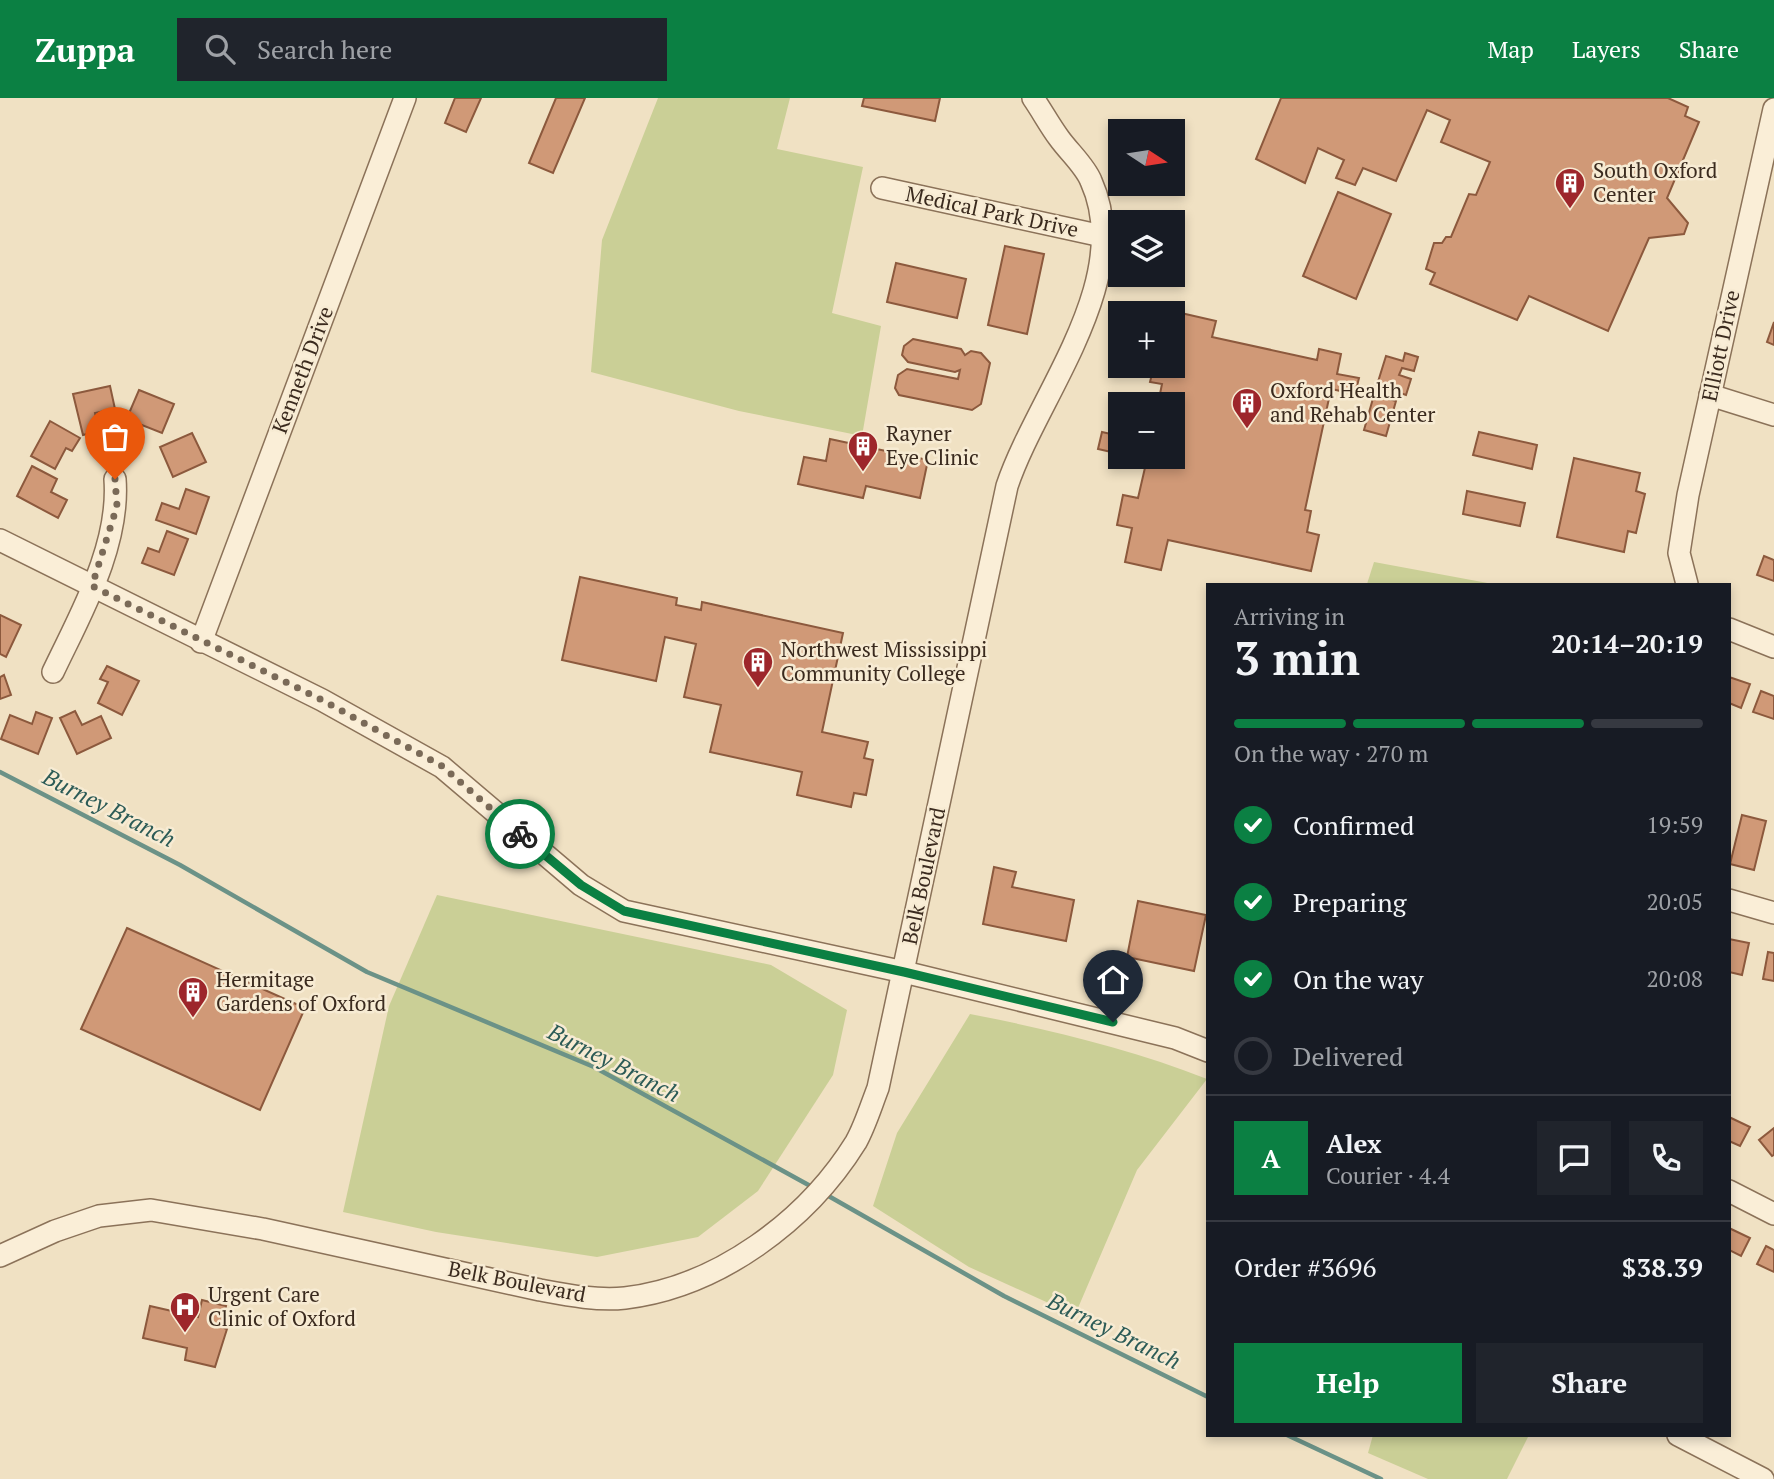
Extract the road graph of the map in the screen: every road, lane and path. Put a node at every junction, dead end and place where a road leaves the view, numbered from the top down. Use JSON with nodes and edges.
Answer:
{"nodes":[{"id":1,"x":405,"y":98,"type":"edge"},
{"id":2,"x":1034,"y":98,"type":"edge"},
{"id":3,"x":1774,"y":109,"type":"edge"},
{"id":4,"x":882,"y":188,"type":"dead end"},
{"id":5,"x":1102,"y":236,"type":"junction"},
{"id":6,"x":1710,"y":395,"type":"junction"},
{"id":7,"x":1774,"y":415,"type":"edge"},
{"id":8,"x":115,"y":479,"type":"dead end"},
{"id":9,"x":0,"y":540,"type":"edge"},
{"id":10,"x":1687,"y":583,"type":"edge"},
{"id":11,"x":92,"y":586,"type":"junction"},
{"id":12,"x":1731,"y":630,"type":"edge"},
{"id":13,"x":201,"y":642,"type":"junction"},
{"id":14,"x":1774,"y":647,"type":"edge"},
{"id":15,"x":53,"y":672,"type":"dead end"},
{"id":16,"x":1731,"y":901,"type":"edge"},
{"id":17,"x":1774,"y":913,"type":"edge"},
{"id":18,"x":904,"y":972,"type":"junction"},
{"id":19,"x":1206,"y":1050,"type":"edge"},
{"id":20,"x":1731,"y":1192,"type":"edge"},
{"id":21,"x":1774,"y":1214,"type":"edge"},
{"id":22,"x":0,"y":1256,"type":"edge"},
{"id":23,"x":1682,"y":1437,"type":"edge"},
{"id":24,"x":1763,"y":1479,"type":"edge"}],
"edges":[{"from":1,"to":13,"type":"street","name":"Kenneth Drive"},
{"from":2,"to":5,"type":"street","name":"Belk Boulevard"},
{"from":3,"to":6,"type":"street","name":"Elliott Drive"},
{"from":4,"to":5,"type":"street","name":"Medical Park Drive"},
{"from":5,"to":18,"type":"street","name":"Belk Boulevard"},
{"from":6,"to":7,"type":"street"},
{"from":6,"to":10,"type":"street","name":"Elliott Drive"},
{"from":8,"to":11,"type":"street"},
{"from":9,"to":11,"type":"street"},
{"from":11,"to":13,"type":"street"},
{"from":11,"to":15,"type":"street"},
{"from":12,"to":14,"type":"street"},
{"from":13,"to":18,"type":"street"},
{"from":16,"to":17,"type":"street"},
{"from":18,"to":19,"type":"street"},
{"from":18,"to":22,"type":"street","name":"Belk Boulevard"},
{"from":20,"to":21,"type":"street"},
{"from":23,"to":24,"type":"street"}]}
